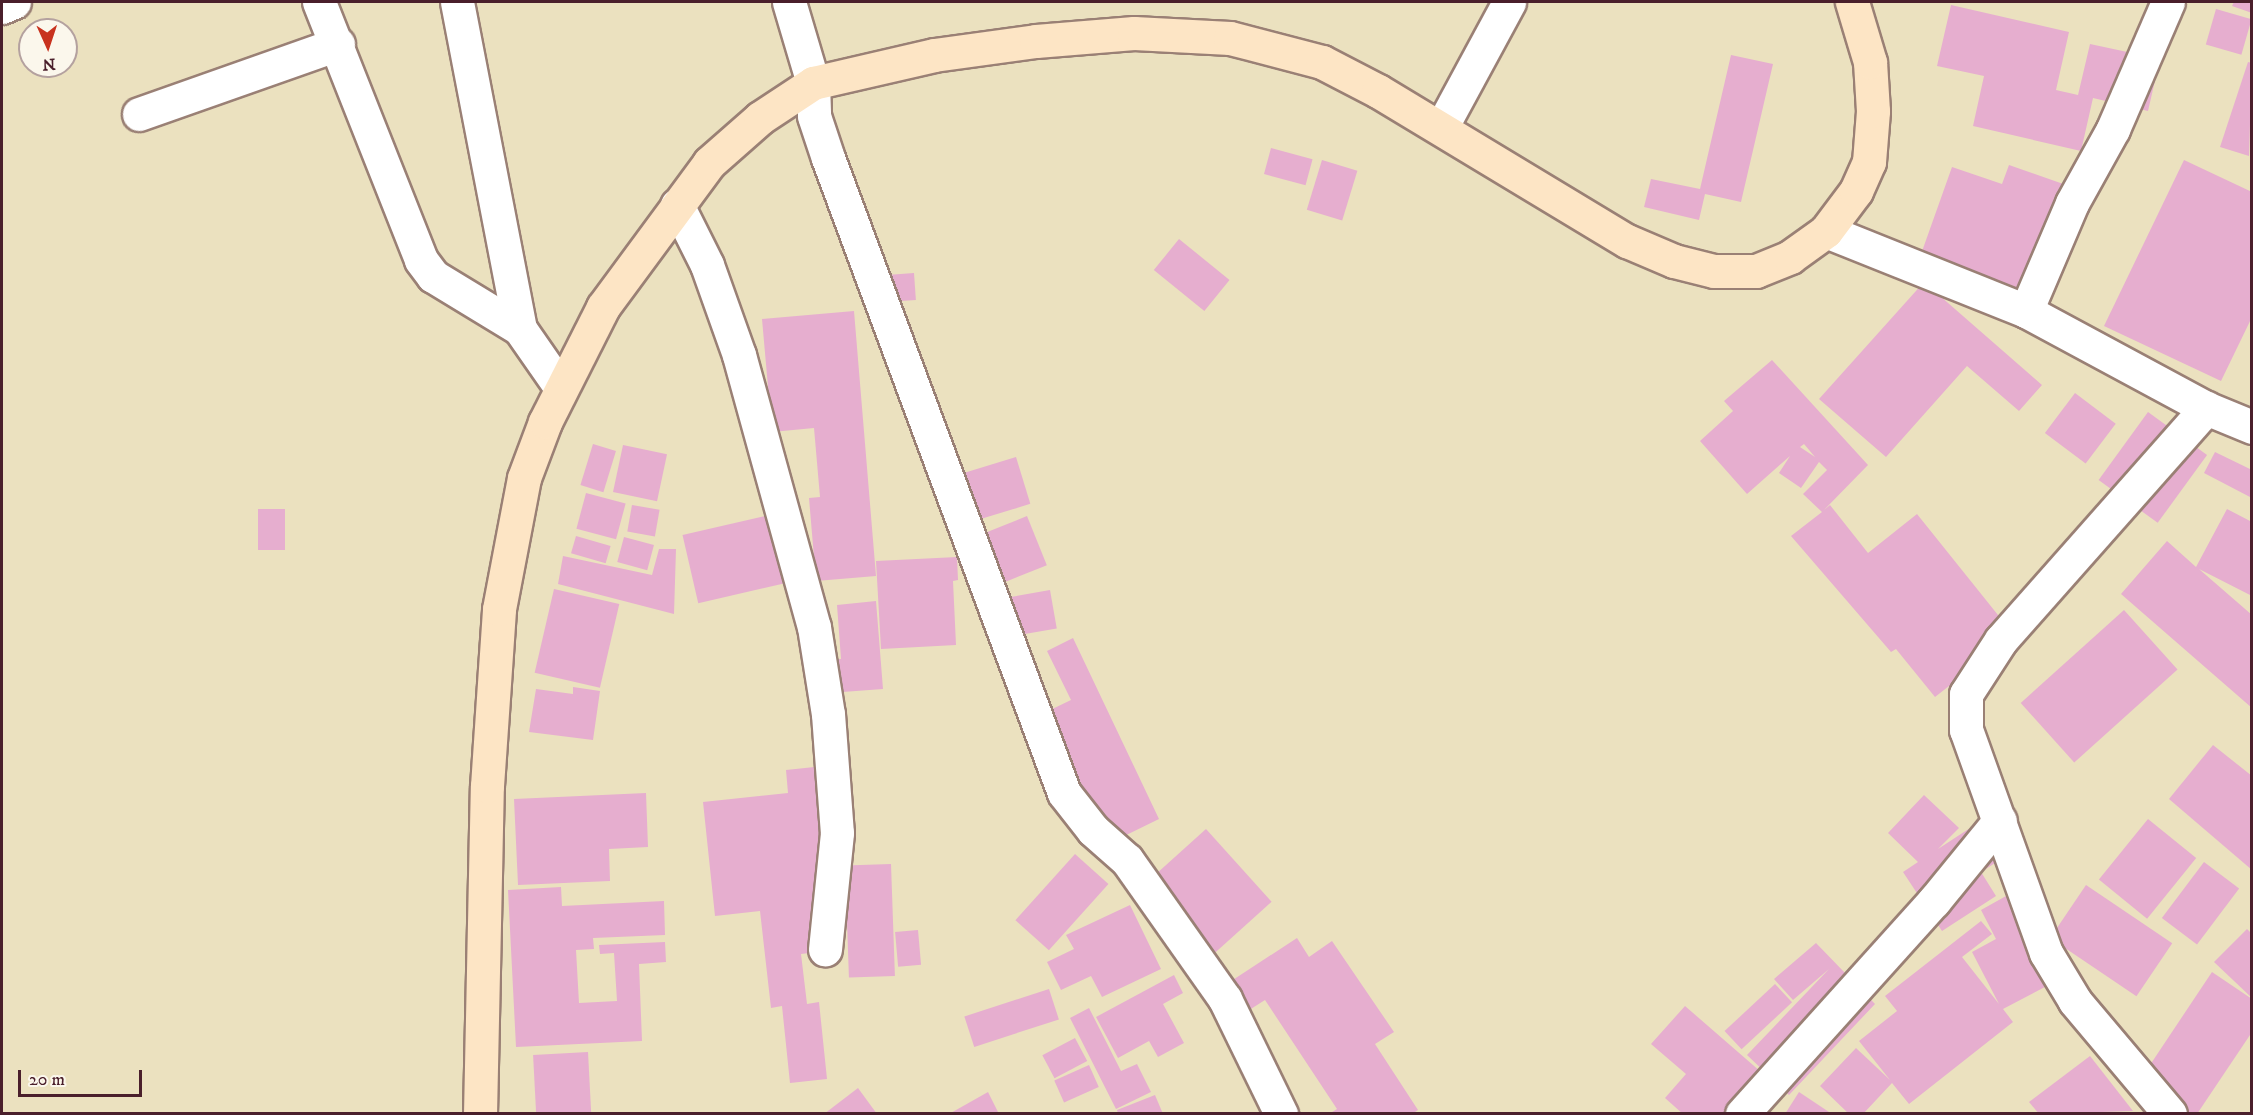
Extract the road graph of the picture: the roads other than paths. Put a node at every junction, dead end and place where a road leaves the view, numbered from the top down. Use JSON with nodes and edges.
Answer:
{"nodes":[{"id":1,"x":14,"y":2,"type":"edge"},
{"id":2,"x":319,"y":2,"type":"edge"},
{"id":3,"x":457,"y":2,"type":"edge"},
{"id":4,"x":789,"y":2,"type":"edge"},
{"id":5,"x":1509,"y":2,"type":"edge"},
{"id":6,"x":1852,"y":2,"type":"edge"},
{"id":7,"x":2168,"y":2,"type":"edge"},
{"id":8,"x":2,"y":7,"type":"edge"},
{"id":9,"x":338,"y":44,"type":"junction"},
{"id":10,"x":813,"y":83,"type":"junction"},
{"id":11,"x":139,"y":114,"type":"dead end"},
{"id":12,"x":1441,"y":128,"type":"junction"},
{"id":13,"x":676,"y":205,"type":"junction"},
{"id":14,"x":1826,"y":231,"type":"junction"},
{"id":15,"x":2026,"y":311,"type":"junction"},
{"id":16,"x":520,"y":330,"type":"junction"},
{"id":17,"x":561,"y":388,"type":"junction"},
{"id":18,"x":2206,"y":408,"type":"junction"},
{"id":19,"x":2252,"y":427,"type":"edge"},
{"id":20,"x":2000,"y":820,"type":"junction"},
{"id":21,"x":825,"y":949,"type":"dead end"},
{"id":22,"x":480,"y":1113,"type":"edge"},
{"id":23,"x":1281,"y":1113,"type":"edge"},
{"id":24,"x":1742,"y":1113,"type":"edge"},
{"id":25,"x":2170,"y":1113,"type":"edge"}],
"edges":[{"from":1,"to":8,"type":"street"},
{"from":2,"to":9,"type":"street"},
{"from":3,"to":16,"type":"street"},
{"from":4,"to":10,"type":"street"},
{"from":5,"to":12,"type":"street"},
{"from":6,"to":14,"type":"main road"},
{"from":7,"to":15,"type":"street"},
{"from":9,"to":11,"type":"street"},
{"from":9,"to":16,"type":"street"},
{"from":10,"to":12,"type":"main road"},
{"from":10,"to":13,"type":"main road"},
{"from":10,"to":23,"type":"street"},
{"from":12,"to":14,"type":"main road"},
{"from":13,"to":17,"type":"main road"},
{"from":13,"to":21,"type":"street"},
{"from":14,"to":15,"type":"street"},
{"from":15,"to":18,"type":"street"},
{"from":16,"to":17,"type":"street"},
{"from":17,"to":22,"type":"main road"},
{"from":18,"to":19,"type":"street"},
{"from":18,"to":20,"type":"street"},
{"from":20,"to":24,"type":"street"},
{"from":20,"to":25,"type":"street"}]}
